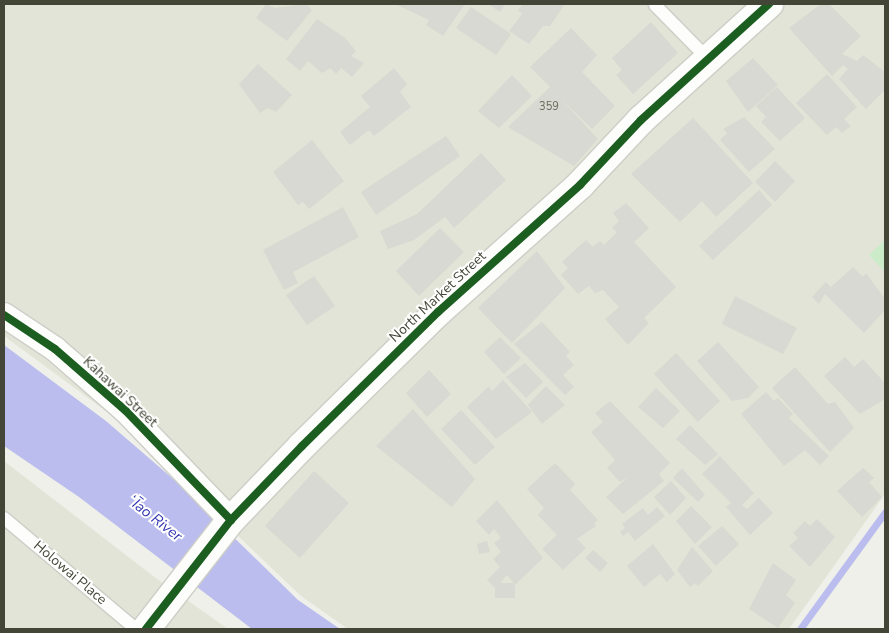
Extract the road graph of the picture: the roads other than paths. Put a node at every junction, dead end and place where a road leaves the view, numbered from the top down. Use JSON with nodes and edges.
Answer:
{"nodes":[{"id":1,"x":769,"y":4,"type":"edge"},
{"id":2,"x":655,"y":5,"type":"dead end"},
{"id":3,"x":707,"y":58,"type":"junction"},
{"id":4,"x":4,"y":315,"type":"edge"},
{"id":5,"x":4,"y":518,"type":"edge"},
{"id":6,"x":231,"y":520,"type":"junction"},
{"id":7,"x":136,"y":629,"type":"edge"},
{"id":8,"x":146,"y":629,"type":"edge"}],
"edges":[{"from":1,"to":3,"type":"street","name":"North Market Street"},
{"from":2,"to":3,"type":"lane"},
{"from":3,"to":6,"type":"street","name":"North Market Street"},
{"from":4,"to":6,"type":"street","name":"Kahawai Street"},
{"from":5,"to":7,"type":"lane","name":"Holowai Place"},
{"from":6,"to":8,"type":"street","name":"North Market Street"}]}
